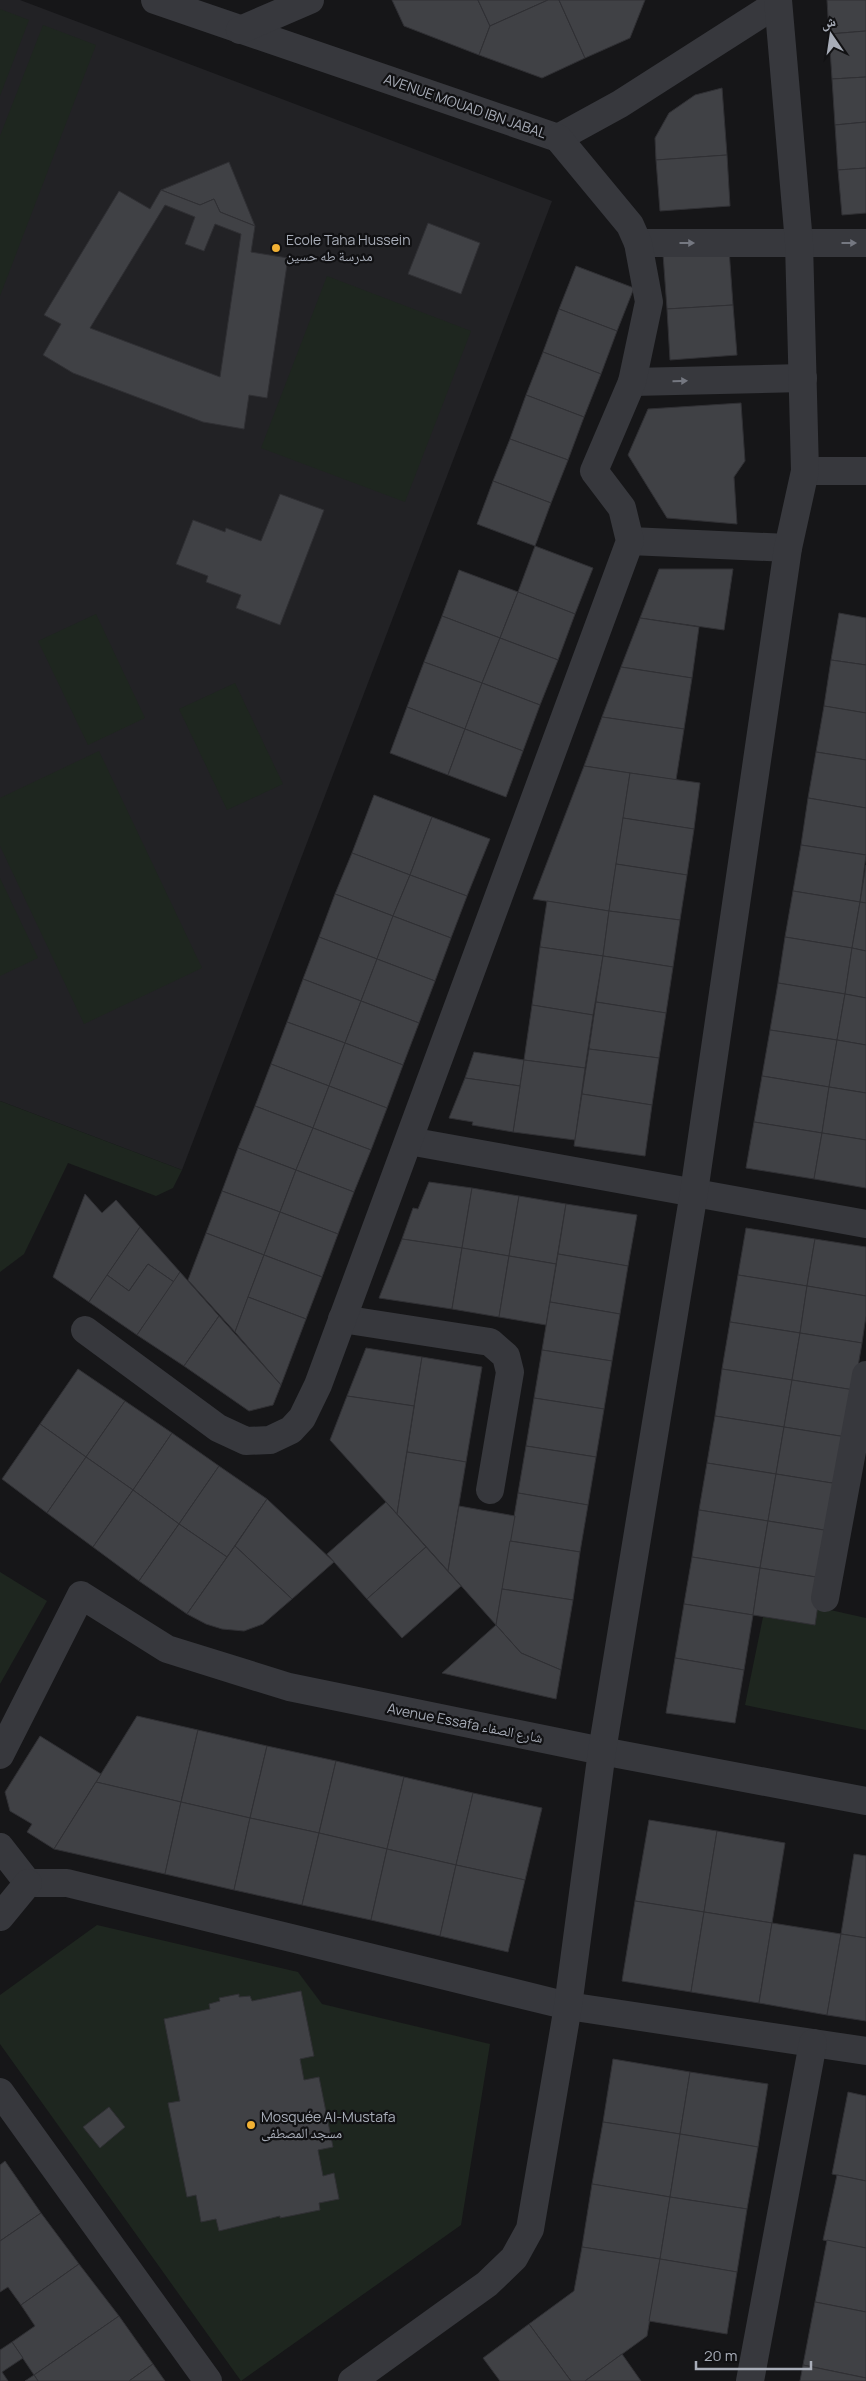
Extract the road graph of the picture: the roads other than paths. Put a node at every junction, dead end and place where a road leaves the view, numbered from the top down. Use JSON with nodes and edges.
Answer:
{"nodes":[{"id":1,"x":155,"y":0,"type":"edge"},
{"id":2,"x":310,"y":0,"type":"edge"},
{"id":3,"x":778,"y":2,"type":"edge"},
{"id":4,"x":191,"y":7,"type":"edge"},
{"id":5,"x":240,"y":30,"type":"junction"},
{"id":6,"x":558,"y":138,"type":"junction"},
{"id":7,"x":638,"y":243,"type":"junction"},
{"id":8,"x":799,"y":243,"type":"junction"},
{"id":9,"x":866,"y":243,"type":"edge"},
{"id":10,"x":803,"y":378,"type":"junction"},
{"id":11,"x":632,"y":382,"type":"junction"},
{"id":12,"x":805,"y":471,"type":"junction"},
{"id":13,"x":862,"y":477,"type":"edge"},
{"id":14,"x":630,"y":541,"type":"junction"},
{"id":15,"x":788,"y":548,"type":"junction"},
{"id":16,"x":409,"y":1141,"type":"junction"},
{"id":17,"x":694,"y":1192,"type":"junction"},
{"id":18,"x":866,"y":1224,"type":"edge"},
{"id":19,"x":342,"y":1319,"type":"junction"},
{"id":20,"x":85,"y":1330,"type":"dead end"},
{"id":21,"x":866,"y":1375,"type":"edge"},
{"id":22,"x":490,"y":1490,"type":"dead end"},
{"id":23,"x":825,"y":1598,"type":"dead end"},
{"id":24,"x":602,"y":1751,"type":"junction"},
{"id":25,"x":0,"y":1754,"type":"edge"},
{"id":26,"x":866,"y":1801,"type":"edge"},
{"id":27,"x":0,"y":1847,"type":"edge"},
{"id":28,"x":28,"y":1883,"type":"junction"},
{"id":29,"x":0,"y":1917,"type":"edge"},
{"id":30,"x":568,"y":2006,"type":"junction"},
{"id":31,"x":813,"y":2043,"type":"junction"},
{"id":32,"x":866,"y":2051,"type":"edge"},
{"id":33,"x":0,"y":2092,"type":"edge"},
{"id":34,"x":363,"y":2378,"type":"edge"},
{"id":35,"x":208,"y":2381,"type":"edge"},
{"id":36,"x":750,"y":2381,"type":"edge"}],
"edges":[{"from":1,"to":4,"type":"street","name":"AVENUE MOUAD IBN JABAL"},
{"from":2,"to":5,"type":"street"},
{"from":3,"to":6,"type":"street","name":"AVENUE MOUAD IBN JABAL"},
{"from":3,"to":8,"type":"street"},
{"from":4,"to":5,"type":"street","name":"AVENUE MOUAD IBN JABAL"},
{"from":5,"to":6,"type":"street","name":"AVENUE MOUAD IBN JABAL"},
{"from":6,"to":7,"type":"street"},
{"from":7,"to":8,"type":"street","one_way":true},
{"from":7,"to":11,"type":"street"},
{"from":8,"to":9,"type":"street","one_way":true},
{"from":8,"to":10,"type":"street"},
{"from":11,"to":10,"type":"street","one_way":true},
{"from":10,"to":12,"type":"street"},
{"from":11,"to":14,"type":"street"},
{"from":12,"to":13,"type":"street"},
{"from":12,"to":15,"type":"street"},
{"from":14,"to":15,"type":"street"},
{"from":14,"to":16,"type":"street"},
{"from":15,"to":17,"type":"street"},
{"from":16,"to":17,"type":"street"},
{"from":16,"to":19,"type":"street"},
{"from":17,"to":18,"type":"street"},
{"from":17,"to":24,"type":"street"},
{"from":19,"to":20,"type":"street"},
{"from":19,"to":22,"type":"street"},
{"from":21,"to":23,"type":"street"},
{"from":24,"to":25,"type":"street","name":"Avenue Essafa شارع الصفاء"},
{"from":24,"to":26,"type":"street","name":"Avenue Essafa شارع الصفاء"},
{"from":24,"to":30,"type":"street"},
{"from":27,"to":28,"type":"street"},
{"from":28,"to":29,"type":"street"},
{"from":28,"to":30,"type":"street"},
{"from":30,"to":31,"type":"street"},
{"from":30,"to":34,"type":"street"},
{"from":31,"to":32,"type":"street"},
{"from":31,"to":36,"type":"street"},
{"from":33,"to":35,"type":"street"}]}
